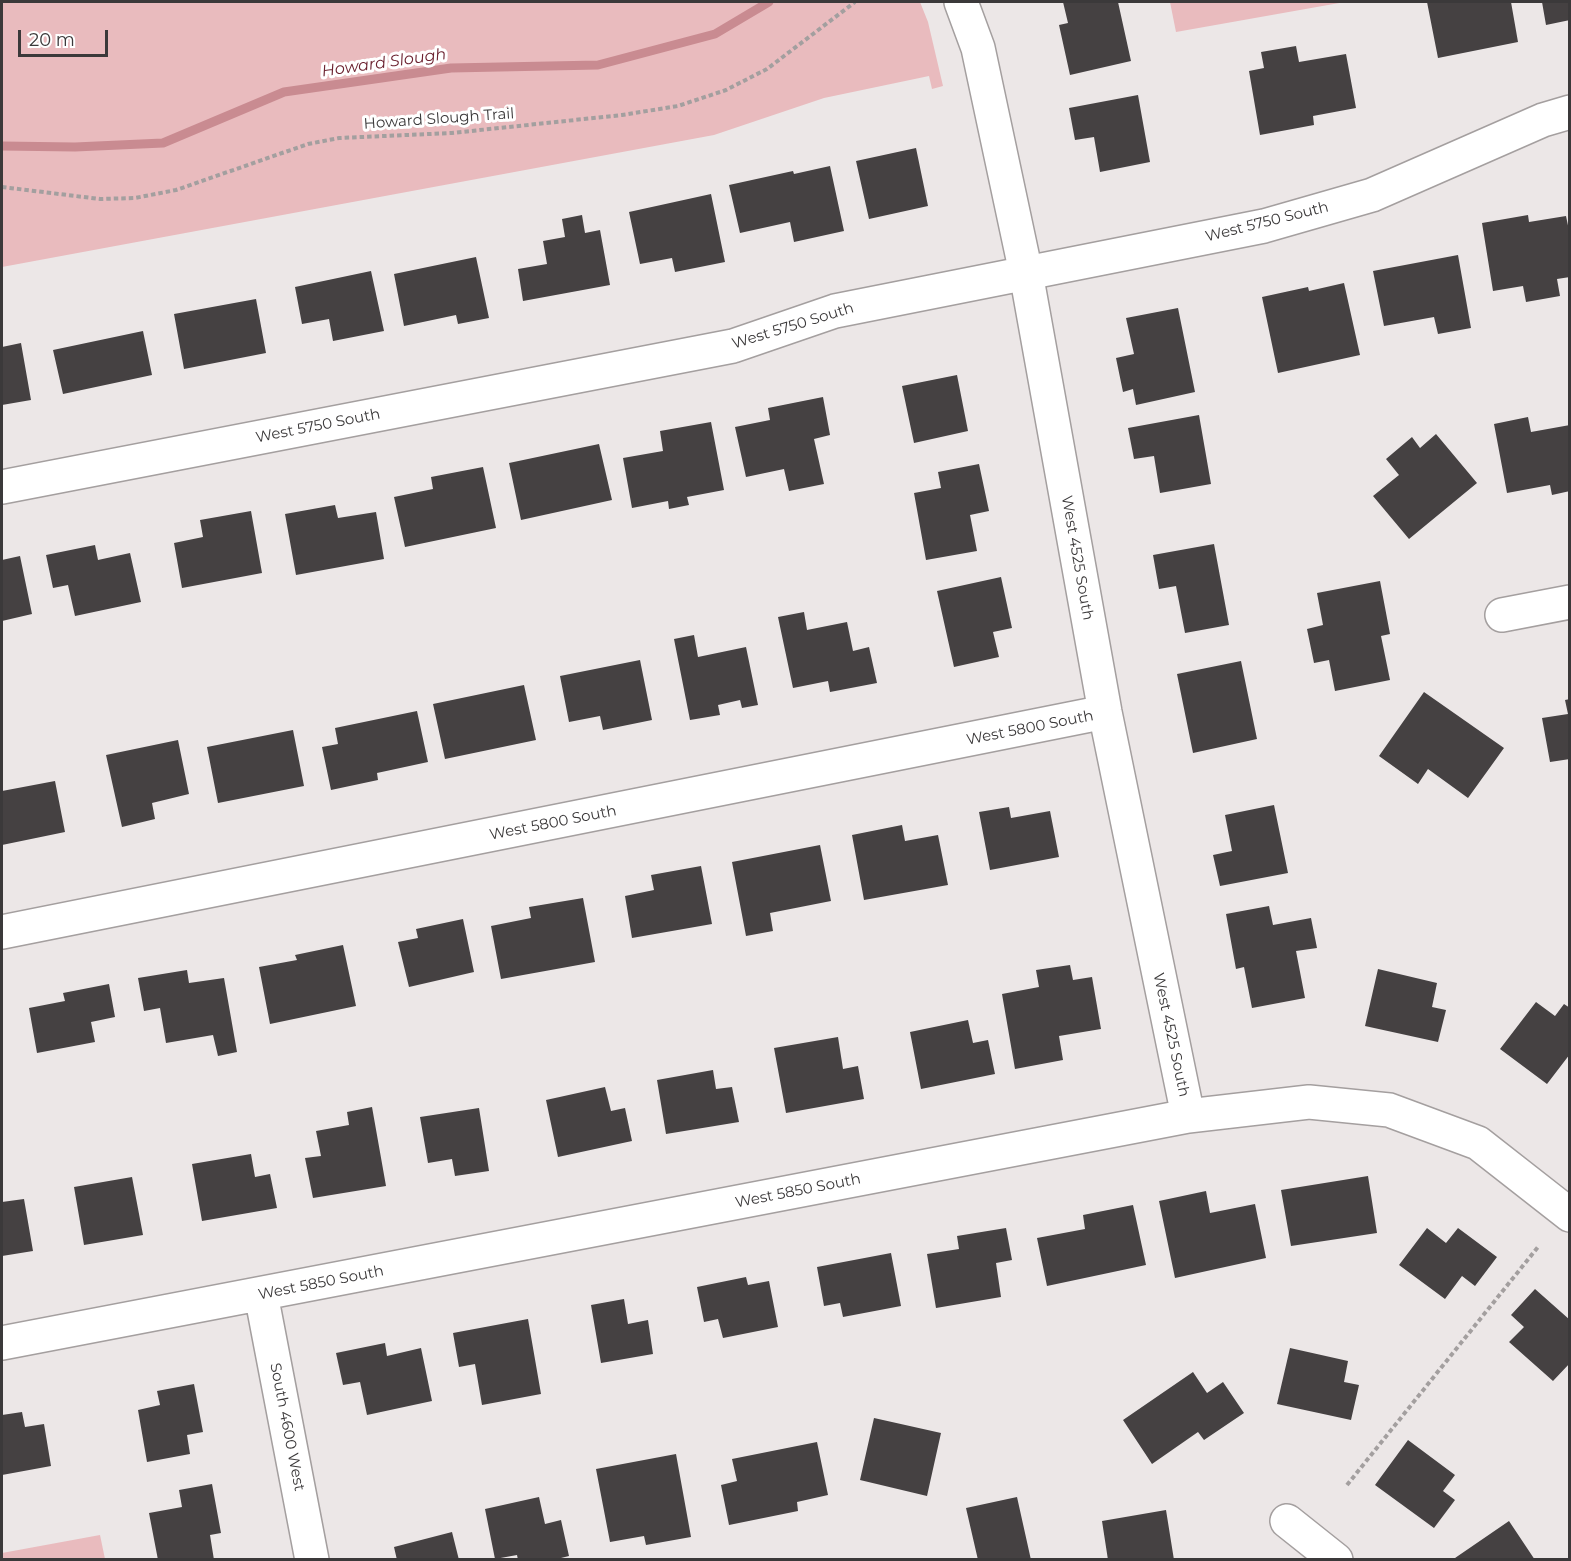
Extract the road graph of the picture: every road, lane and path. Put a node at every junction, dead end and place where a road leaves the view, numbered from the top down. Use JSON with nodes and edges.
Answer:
{"nodes":[{"id":1,"x":855,"y":2,"type":"edge"},
{"id":2,"x":961,"y":2,"type":"edge"},
{"id":3,"x":1569,"y":112,"type":"edge"},
{"id":4,"x":2,"y":187,"type":"edge"},
{"id":5,"x":1026,"y":273,"type":"junction"},
{"id":6,"x":2,"y":487,"type":"edge"},
{"id":7,"x":1569,"y":602,"type":"edge"},
{"id":8,"x":1502,"y":615,"type":"dead end"},
{"id":9,"x":1105,"y":712,"type":"junction"},
{"id":10,"x":2,"y":933,"type":"edge"},
{"id":11,"x":1188,"y":1116,"type":"junction"},
{"id":12,"x":1565,"y":1202,"type":"edge"},
{"id":13,"x":1538,"y":1247,"type":"dead end"},
{"id":14,"x":261,"y":1294,"type":"junction"},
{"id":15,"x":2,"y":1343,"type":"edge"},
{"id":16,"x":1347,"y":1485,"type":"dead end"},
{"id":17,"x":1287,"y":1521,"type":"dead end"},
{"id":18,"x":312,"y":1560,"type":"edge"},
{"id":19,"x":1335,"y":1560,"type":"edge"}],
"edges":[{"from":1,"to":4,"type":"path","name":"Howard Slough Trail"},
{"from":2,"to":5,"type":"street","name":"West 4525 South"},
{"from":3,"to":5,"type":"street","name":"West 5750 South"},
{"from":5,"to":6,"type":"street","name":"West 5750 South"},
{"from":5,"to":9,"type":"street","name":"West 4525 South"},
{"from":7,"to":8,"type":"street"},
{"from":9,"to":10,"type":"street","name":"West 5800 South"},
{"from":9,"to":11,"type":"street","name":"West 4525 South"},
{"from":11,"to":12,"type":"street","name":"West 5850 South"},
{"from":11,"to":14,"type":"street","name":"West 5850 South"},
{"from":13,"to":16,"type":"path"},
{"from":14,"to":15,"type":"street","name":"West 5850 South"},
{"from":14,"to":18,"type":"street","name":"South 4600 West"},
{"from":17,"to":19,"type":"street"}]}
